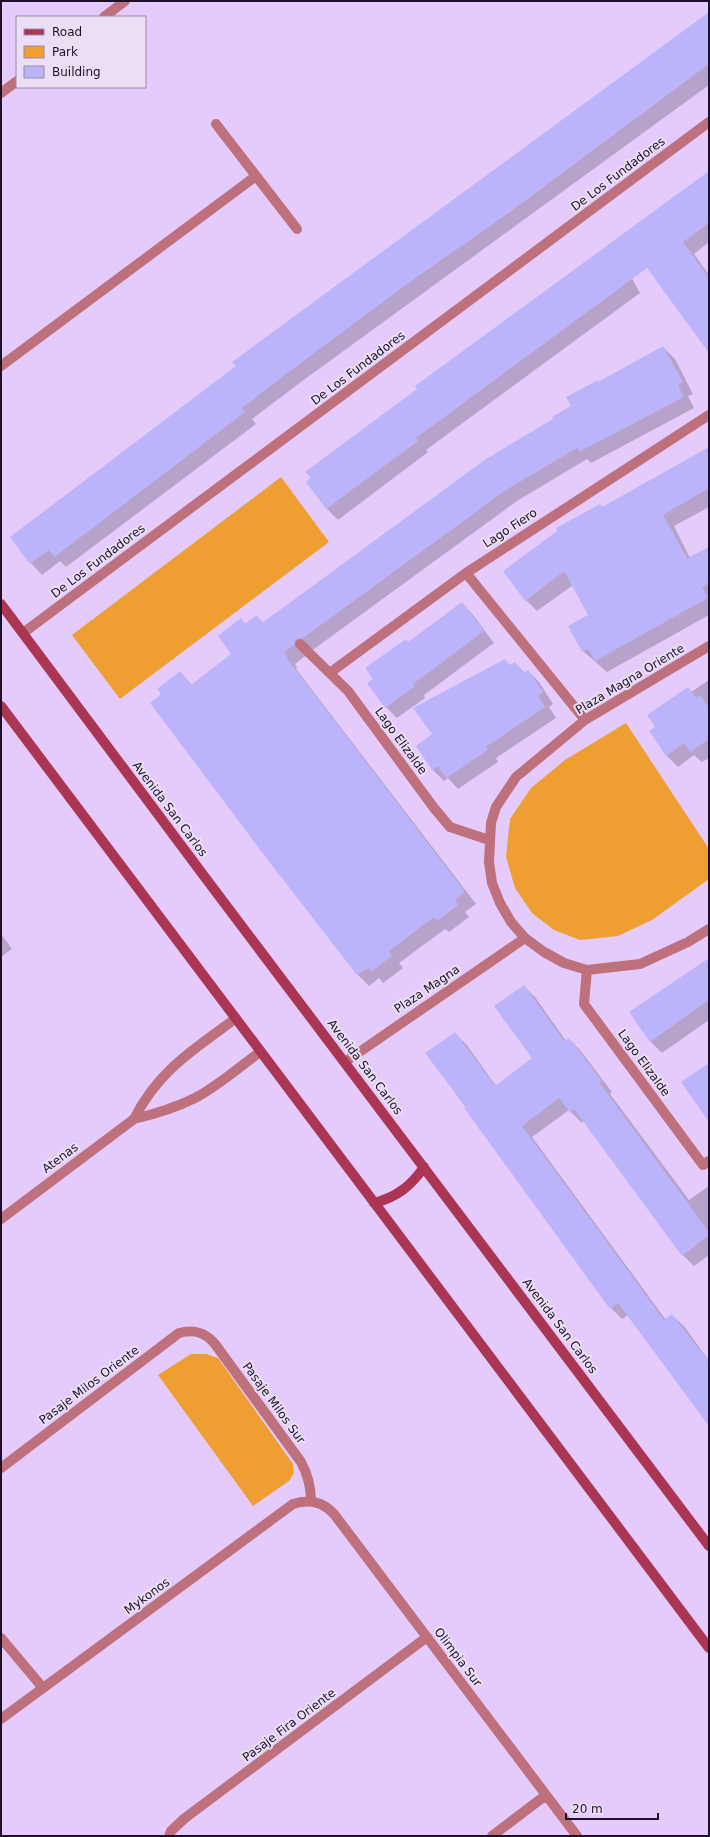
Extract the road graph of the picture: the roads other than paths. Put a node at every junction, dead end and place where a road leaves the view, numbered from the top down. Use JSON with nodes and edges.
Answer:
{"nodes":[{"id":1,"x":126,"y":1,"type":"edge"},
{"id":2,"x":105,"y":16,"type":"edge"},
{"id":3,"x":16,"y":82,"type":"edge"},
{"id":4,"x":1,"y":93,"type":"edge"},
{"id":5,"x":709,"y":122,"type":"edge"},
{"id":6,"x":216,"y":124,"type":"dead end"},
{"id":7,"x":256,"y":176,"type":"junction"},
{"id":8,"x":297,"y":229,"type":"dead end"},
{"id":9,"x":1,"y":366,"type":"edge"},
{"id":10,"x":709,"y":415,"type":"edge"},
{"id":11,"x":466,"y":573,"type":"junction"},
{"id":12,"x":1,"y":604,"type":"edge"},
{"id":13,"x":23,"y":633,"type":"junction"},
{"id":14,"x":300,"y":644,"type":"dead end"},
{"id":15,"x":709,"y":646,"type":"edge"},
{"id":16,"x":331,"y":672,"type":"junction"},
{"id":17,"x":1,"y":706,"type":"edge"},
{"id":18,"x":585,"y":720,"type":"junction"},
{"id":19,"x":489,"y":840,"type":"junction"},
{"id":20,"x":709,"y":929,"type":"edge"},
{"id":21,"x":525,"y":938,"type":"junction"},
{"id":22,"x":587,"y":970,"type":"junction"},
{"id":23,"x":235,"y":1019,"type":"junction"},
{"id":24,"x":260,"y":1052,"type":"junction"},
{"id":25,"x":345,"y":1062,"type":"junction"},
{"id":26,"x":134,"y":1119,"type":"junction"},
{"id":27,"x":706,"y":1163,"type":"edge"},
{"id":28,"x":424,"y":1167,"type":"junction"},
{"id":29,"x":374,"y":1203,"type":"junction"},
{"id":30,"x":1,"y":1219,"type":"edge"},
{"id":31,"x":197,"y":1331,"type":"joint"},
{"id":32,"x":1,"y":1468,"type":"edge"},
{"id":33,"x":311,"y":1501,"type":"junction"},
{"id":34,"x":709,"y":1546,"type":"edge"},
{"id":35,"x":1,"y":1638,"type":"edge"},
{"id":36,"x":427,"y":1638,"type":"junction"},
{"id":37,"x":709,"y":1648,"type":"edge"},
{"id":38,"x":43,"y":1688,"type":"junction"},
{"id":39,"x":1,"y":1719,"type":"edge"},
{"id":40,"x":546,"y":1795,"type":"junction"},
{"id":41,"x":169,"y":1836,"type":"edge"},
{"id":42,"x":492,"y":1836,"type":"edge"},
{"id":43,"x":577,"y":1836,"type":"edge"}],
"edges":[{"from":1,"to":2,"type":"street"},
{"from":3,"to":4,"type":"street"},
{"from":5,"to":13,"type":"street","name":"De Los Fundadores"},
{"from":6,"to":7,"type":"street"},
{"from":7,"to":8,"type":"street"},
{"from":7,"to":9,"type":"street"},
{"from":10,"to":11,"type":"street","name":"Lago Fiero"},
{"from":11,"to":16,"type":"street","name":"Lago Fiero"},
{"from":11,"to":18,"type":"street"},
{"from":12,"to":13,"type":"main road","name":"Avenida San Carlos"},
{"from":13,"to":25,"type":"main road","name":"Avenida San Carlos"},
{"from":14,"to":16,"type":"street","name":"Lago Elizalde"},
{"from":15,"to":18,"type":"street","name":"Plaza Magna Oriente"},
{"from":16,"to":19,"type":"street","name":"Lago Elizalde"},
{"from":17,"to":23,"type":"main road"},
{"from":18,"to":19,"type":"street","name":"Plaza Magna Oriente"},
{"from":19,"to":21,"type":"street","name":"Plaza Magna Oriente"},
{"from":20,"to":22,"type":"street"},
{"from":21,"to":22,"type":"street","name":"Plaza Magna Oriente"},
{"from":21,"to":25,"type":"street","name":"Plaza Magna"},
{"from":22,"to":27,"type":"street","name":"Lago Elizalde"},
{"from":23,"to":24,"type":"main road"},
{"from":23,"to":26,"type":"street","name":"Atenas"},
{"from":24,"to":26,"type":"street","name":"Atenas"},
{"from":24,"to":29,"type":"main road"},
{"from":25,"to":28,"type":"main road","name":"Avenida San Carlos"},
{"from":26,"to":30,"type":"street","name":"Atenas"},
{"from":28,"to":29,"type":"main road"},
{"from":28,"to":34,"type":"main road","name":"Avenida San Carlos"},
{"from":29,"to":37,"type":"main road"},
{"from":31,"to":32,"type":"street","name":"Pasaje Milos Oriente"},
{"from":31,"to":33,"type":"street","name":"Pasaje Milos Sur"},
{"from":33,"to":36,"type":"street","name":"Olimpia Sur"},
{"from":33,"to":38,"type":"street","name":"Mykonos"},
{"from":35,"to":38,"type":"street"},
{"from":36,"to":40,"type":"street","name":"Olimpia Sur"},
{"from":36,"to":41,"type":"street","name":"Pasaje Fira Oriente"},
{"from":38,"to":39,"type":"street","name":"Mykonos"},
{"from":40,"to":42,"type":"street"},
{"from":40,"to":43,"type":"street","name":"Olimpia Sur"}]}
